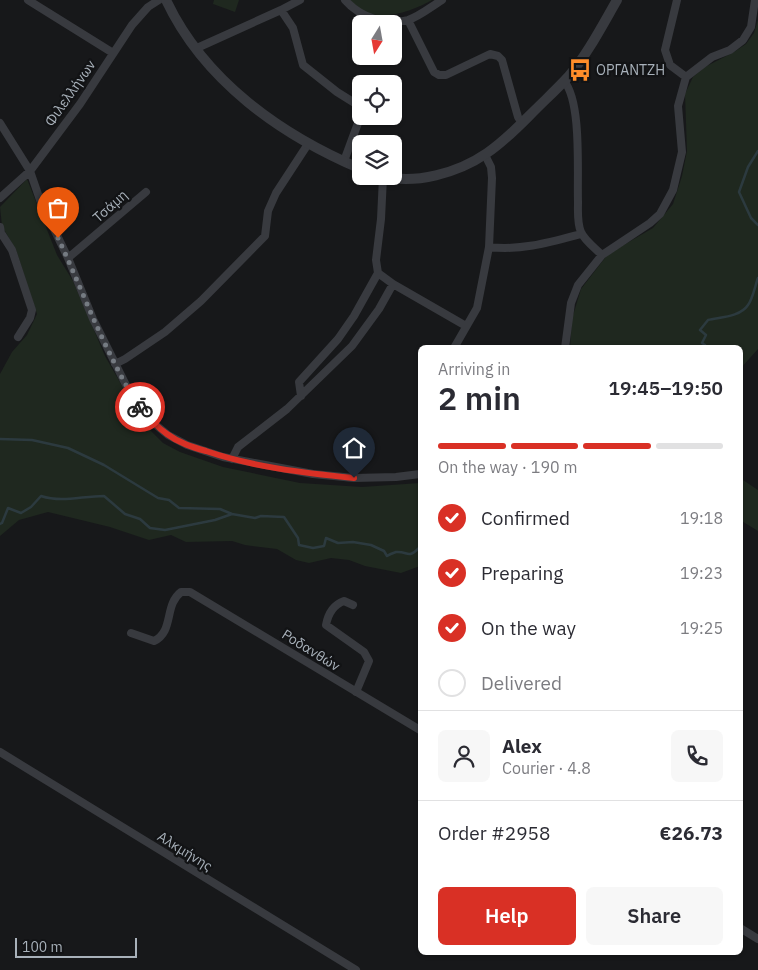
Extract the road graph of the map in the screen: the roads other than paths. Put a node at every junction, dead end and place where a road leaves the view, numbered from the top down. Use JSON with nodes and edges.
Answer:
{"nodes":[{"id":1,"x":28,"y":0,"type":"edge"},
{"id":2,"x":159,"y":0,"type":"edge"},
{"id":3,"x":166,"y":0,"type":"edge"},
{"id":4,"x":300,"y":0,"type":"edge"},
{"id":5,"x":344,"y":0,"type":"edge"},
{"id":6,"x":442,"y":0,"type":"edge"},
{"id":7,"x":677,"y":0,"type":"edge"},
{"id":8,"x":755,"y":0,"type":"edge"},
{"id":9,"x":616,"y":1,"type":"edge"},
{"id":10,"x":281,"y":10,"type":"junction"},
{"id":11,"x":408,"y":20,"type":"junction"},
{"id":12,"x":197,"y":48,"type":"junction"},
{"id":13,"x":113,"y":53,"type":"junction"},
{"id":14,"x":686,"y":77,"type":"junction"},
{"id":15,"x":564,"y":81,"type":"junction"},
{"id":16,"x":352,"y":101,"type":"edge"},
{"id":17,"x":0,"y":123,"type":"edge"},
{"id":18,"x":522,"y":123,"type":"junction"},
{"id":19,"x":357,"y":125,"type":"edge"},
{"id":20,"x":308,"y":144,"type":"junction"},
{"id":21,"x":485,"y":155,"type":"junction"},
{"id":22,"x":344,"y":161,"type":"junction"},
{"id":23,"x":352,"y":165,"type":"edge"},
{"id":24,"x":30,"y":171,"type":"junction"},
{"id":25,"x":402,"y":179,"type":"edge"},
{"id":26,"x":382,"y":185,"type":"edge"},
{"id":27,"x":146,"y":192,"type":"dead end"},
{"id":28,"x":0,"y":198,"type":"edge"},
{"id":29,"x":0,"y":227,"type":"edge"},
{"id":30,"x":0,"y":234,"type":"edge"},
{"id":31,"x":581,"y":234,"type":"junction"},
{"id":32,"x":489,"y":246,"type":"junction"},
{"id":33,"x":602,"y":255,"type":"junction"},
{"id":34,"x":68,"y":258,"type":"junction"},
{"id":35,"x":378,"y":273,"type":"junction"},
{"id":36,"x":393,"y":284,"type":"junction"},
{"id":37,"x":466,"y":326,"type":"junction"},
{"id":38,"x":18,"y":337,"type":"dead end"},
{"id":39,"x":456,"y":345,"type":"edge"},
{"id":40,"x":565,"y":345,"type":"edge"},
{"id":41,"x":115,"y":364,"type":"junction"},
{"id":42,"x":301,"y":396,"type":"junction"},
{"id":43,"x":232,"y":459,"type":"junction"},
{"id":44,"x":418,"y":474,"type":"edge"},
{"id":45,"x":353,"y":605,"type":"dead end"},
{"id":46,"x":131,"y":634,"type":"dead end"},
{"id":47,"x":356,"y":692,"type":"junction"},
{"id":48,"x":418,"y":729,"type":"edge"},
{"id":49,"x":0,"y":752,"type":"edge"},
{"id":50,"x":743,"y":930,"type":"edge"},
{"id":51,"x":758,"y":939,"type":"edge"},
{"id":52,"x":356,"y":970,"type":"edge"}],
"edges":[{"from":1,"to":13,"type":"street"},
{"from":2,"to":13,"type":"street","name":"Φιλελλήνων"},
{"from":3,"to":12,"type":"street"},
{"from":4,"to":10,"type":"street"},
{"from":5,"to":11,"type":"street"},
{"from":6,"to":11,"type":"street"},
{"from":7,"to":14,"type":"street"},
{"from":8,"to":14,"type":"street"},
{"from":9,"to":15,"type":"street"},
{"from":10,"to":12,"type":"street"},
{"from":10,"to":16,"type":"street"},
{"from":11,"to":18,"type":"street"},
{"from":12,"to":20,"type":"street"},
{"from":13,"to":24,"type":"street","name":"Φιλελλήνων"},
{"from":14,"to":33,"type":"street"},
{"from":15,"to":18,"type":"street"},
{"from":15,"to":31,"type":"street"},
{"from":17,"to":24,"type":"street"},
{"from":18,"to":21,"type":"street"},
{"from":19,"to":22,"type":"street"},
{"from":20,"to":22,"type":"street"},
{"from":20,"to":41,"type":"street"},
{"from":21,"to":25,"type":"street"},
{"from":21,"to":32,"type":"street"},
{"from":22,"to":23,"type":"street"},
{"from":24,"to":28,"type":"street","name":"Φιλελλήνων"},
{"from":24,"to":34,"type":"street"},
{"from":26,"to":35,"type":"street"},
{"from":27,"to":34,"type":"street","name":"Τσάμη"},
{"from":29,"to":30,"type":"street"},
{"from":30,"to":38,"type":"street"},
{"from":31,"to":32,"type":"street"},
{"from":31,"to":33,"type":"street"},
{"from":32,"to":37,"type":"street"},
{"from":33,"to":40,"type":"street"},
{"from":34,"to":41,"type":"street"},
{"from":35,"to":36,"type":"street"},
{"from":35,"to":42,"type":"street"},
{"from":36,"to":37,"type":"street"},
{"from":36,"to":42,"type":"street"},
{"from":37,"to":39,"type":"street"},
{"from":41,"to":43,"type":"street"},
{"from":42,"to":43,"type":"street"},
{"from":43,"to":44,"type":"street"},
{"from":45,"to":47,"type":"street"},
{"from":46,"to":47,"type":"street","name":"Ροδανθών"},
{"from":47,"to":48,"type":"street","name":"Ροδανθών"},
{"from":49,"to":52,"type":"street","name":"Αλκμήνης"},
{"from":50,"to":51,"type":"street"}]}
